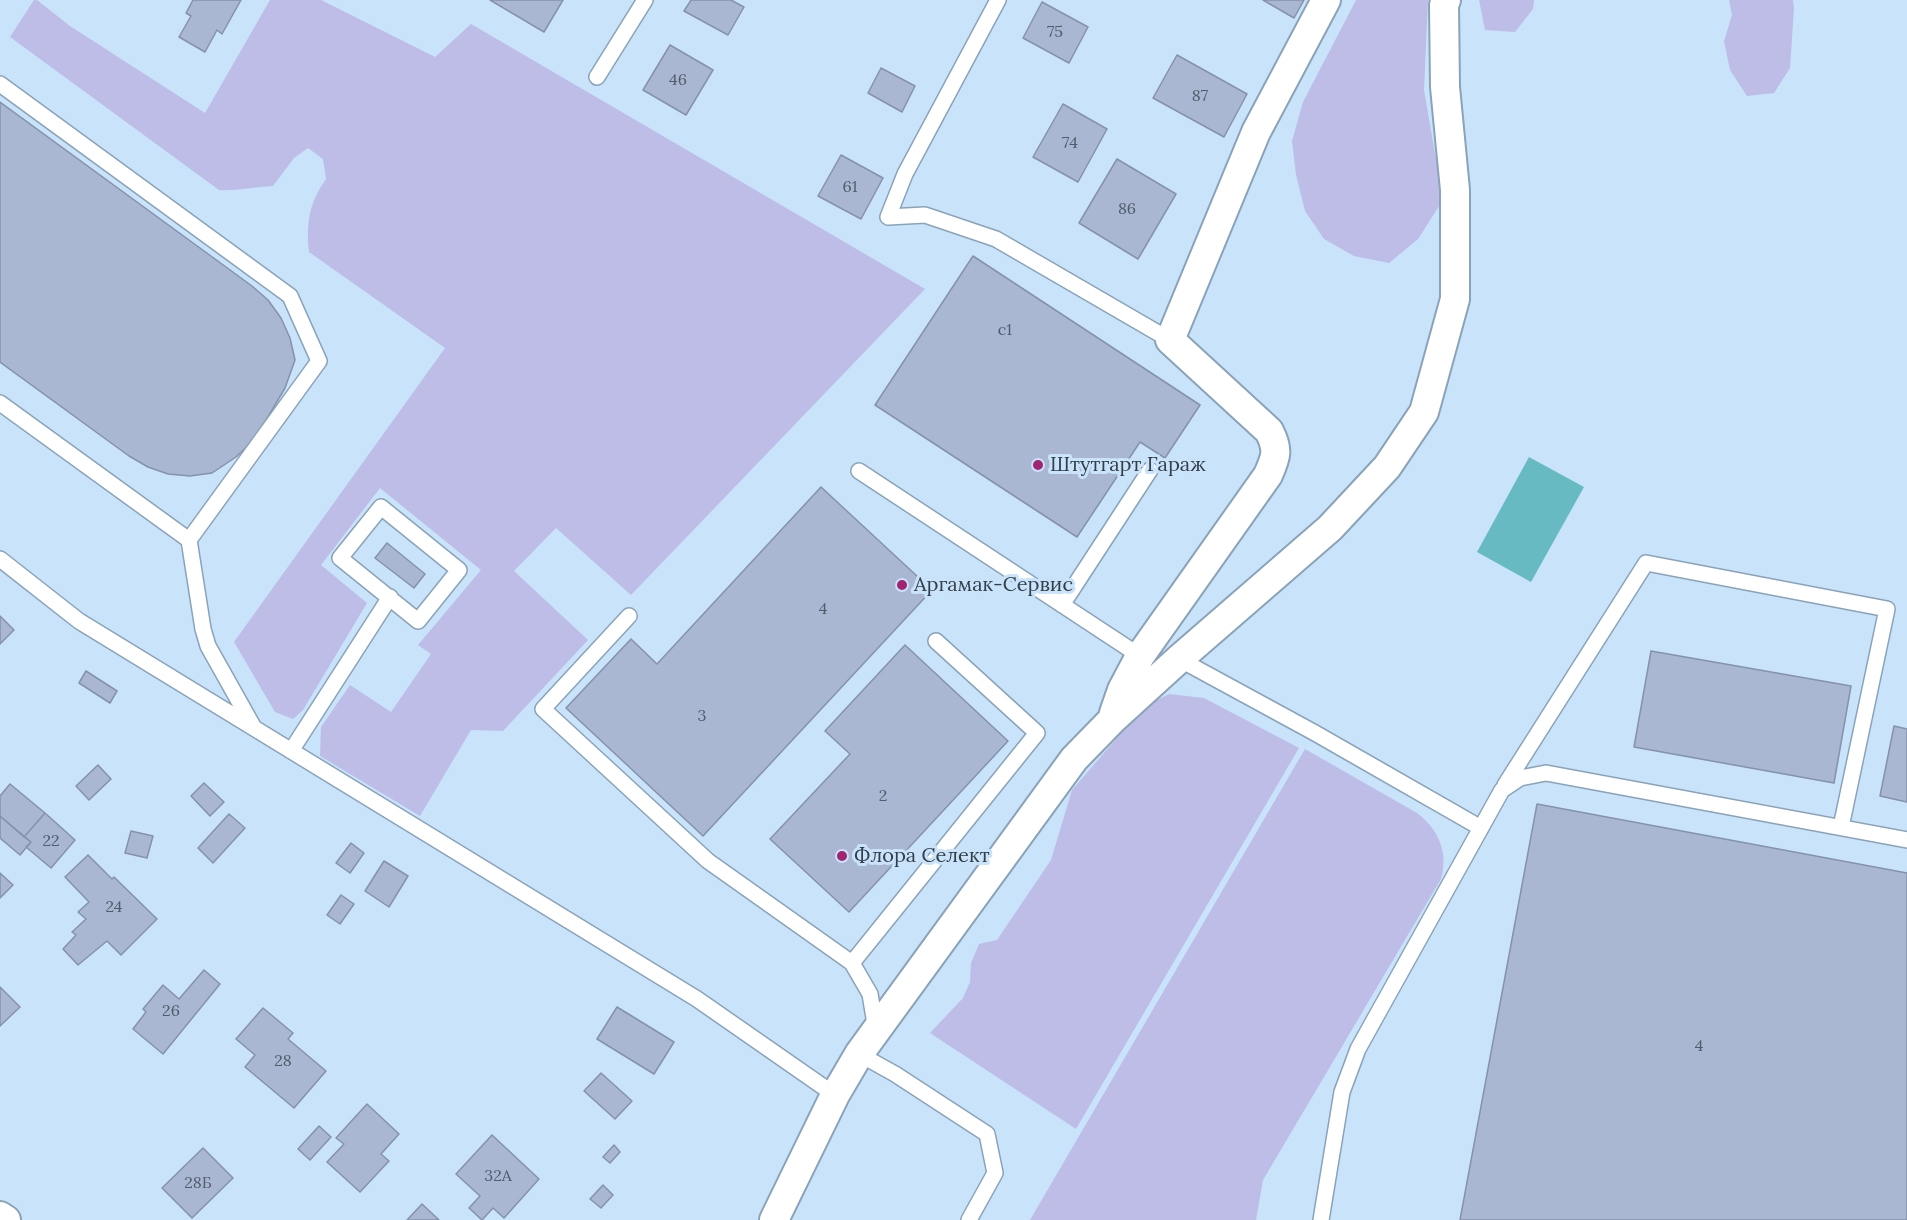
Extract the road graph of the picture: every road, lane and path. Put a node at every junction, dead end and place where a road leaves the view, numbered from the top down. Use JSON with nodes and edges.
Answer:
{"nodes":[{"id":1,"x":645,"y":0,"type":"edge"},
{"id":2,"x":998,"y":0,"type":"edge"},
{"id":3,"x":1326,"y":0,"type":"edge"},
{"id":4,"x":1446,"y":0,"type":"edge"},
{"id":5,"x":597,"y":77,"type":"dead end"},
{"id":6,"x":0,"y":84,"type":"edge"},
{"id":7,"x":1170,"y":340,"type":"junction"},
{"id":8,"x":0,"y":403,"type":"edge"},
{"id":9,"x":1150,"y":470,"type":"dead end"},
{"id":10,"x":859,"y":471,"type":"dead end"},
{"id":11,"x":189,"y":540,"type":"junction"},
{"id":12,"x":0,"y":559,"type":"edge"},
{"id":13,"x":390,"y":597,"type":"junction"},
{"id":14,"x":1062,"y":604,"type":"junction"},
{"id":15,"x":629,"y":616,"type":"dead end"},
{"id":16,"x":936,"y":641,"type":"dead end"},
{"id":17,"x":1140,"y":656,"type":"junction"},
{"id":18,"x":1179,"y":659,"type":"junction"},
{"id":19,"x":1112,"y":720,"type":"junction"},
{"id":20,"x":255,"y":729,"type":"junction"},
{"id":21,"x":291,"y":751,"type":"junction"},
{"id":22,"x":1502,"y":790,"type":"junction"},
{"id":23,"x":1841,"y":827,"type":"junction"},
{"id":24,"x":1481,"y":828,"type":"junction"},
{"id":25,"x":1907,"y":840,"type":"edge"},
{"id":26,"x":852,"y":963,"type":"junction"},
{"id":27,"x":876,"y":1030,"type":"junction"},
{"id":28,"x":859,"y":1054,"type":"junction"},
{"id":29,"x":835,"y":1095,"type":"junction"},
{"id":30,"x":0,"y":1216,"type":"edge"},
{"id":31,"x":6,"y":1220,"type":"edge"},
{"id":32,"x":774,"y":1220,"type":"edge"},
{"id":33,"x":969,"y":1220,"type":"edge"},
{"id":34,"x":1321,"y":1220,"type":"edge"}],
"edges":[{"from":1,"to":5,"type":"lane"},
{"from":2,"to":7,"type":"lane"},
{"from":3,"to":7,"type":"street"},
{"from":4,"to":18,"type":"street"},
{"from":6,"to":11,"type":"lane"},
{"from":7,"to":17,"type":"street"},
{"from":8,"to":11,"type":"lane"},
{"from":9,"to":14,"type":"lane"},
{"from":10,"to":14,"type":"lane"},
{"from":11,"to":20,"type":"lane"},
{"from":12,"to":20,"type":"lane"},
{"from":13,"to":13,"type":"lane"},
{"from":13,"to":21,"type":"lane"},
{"from":14,"to":17,"type":"lane"},
{"from":15,"to":26,"type":"lane"},
{"from":16,"to":26,"type":"lane"},
{"from":17,"to":19,"type":"street"},
{"from":18,"to":19,"type":"street"},
{"from":18,"to":24,"type":"lane"},
{"from":19,"to":27,"type":"street"},
{"from":20,"to":21,"type":"lane"},
{"from":21,"to":29,"type":"lane"},
{"from":22,"to":23,"type":"lane"},
{"from":22,"to":23,"type":"lane"},
{"from":22,"to":24,"type":"lane"},
{"from":23,"to":25,"type":"lane"},
{"from":24,"to":34,"type":"lane"},
{"from":26,"to":27,"type":"lane"},
{"from":27,"to":28,"type":"street"},
{"from":28,"to":29,"type":"street"},
{"from":28,"to":33,"type":"lane"},
{"from":29,"to":32,"type":"street"},
{"from":30,"to":31,"type":"street"}]}
